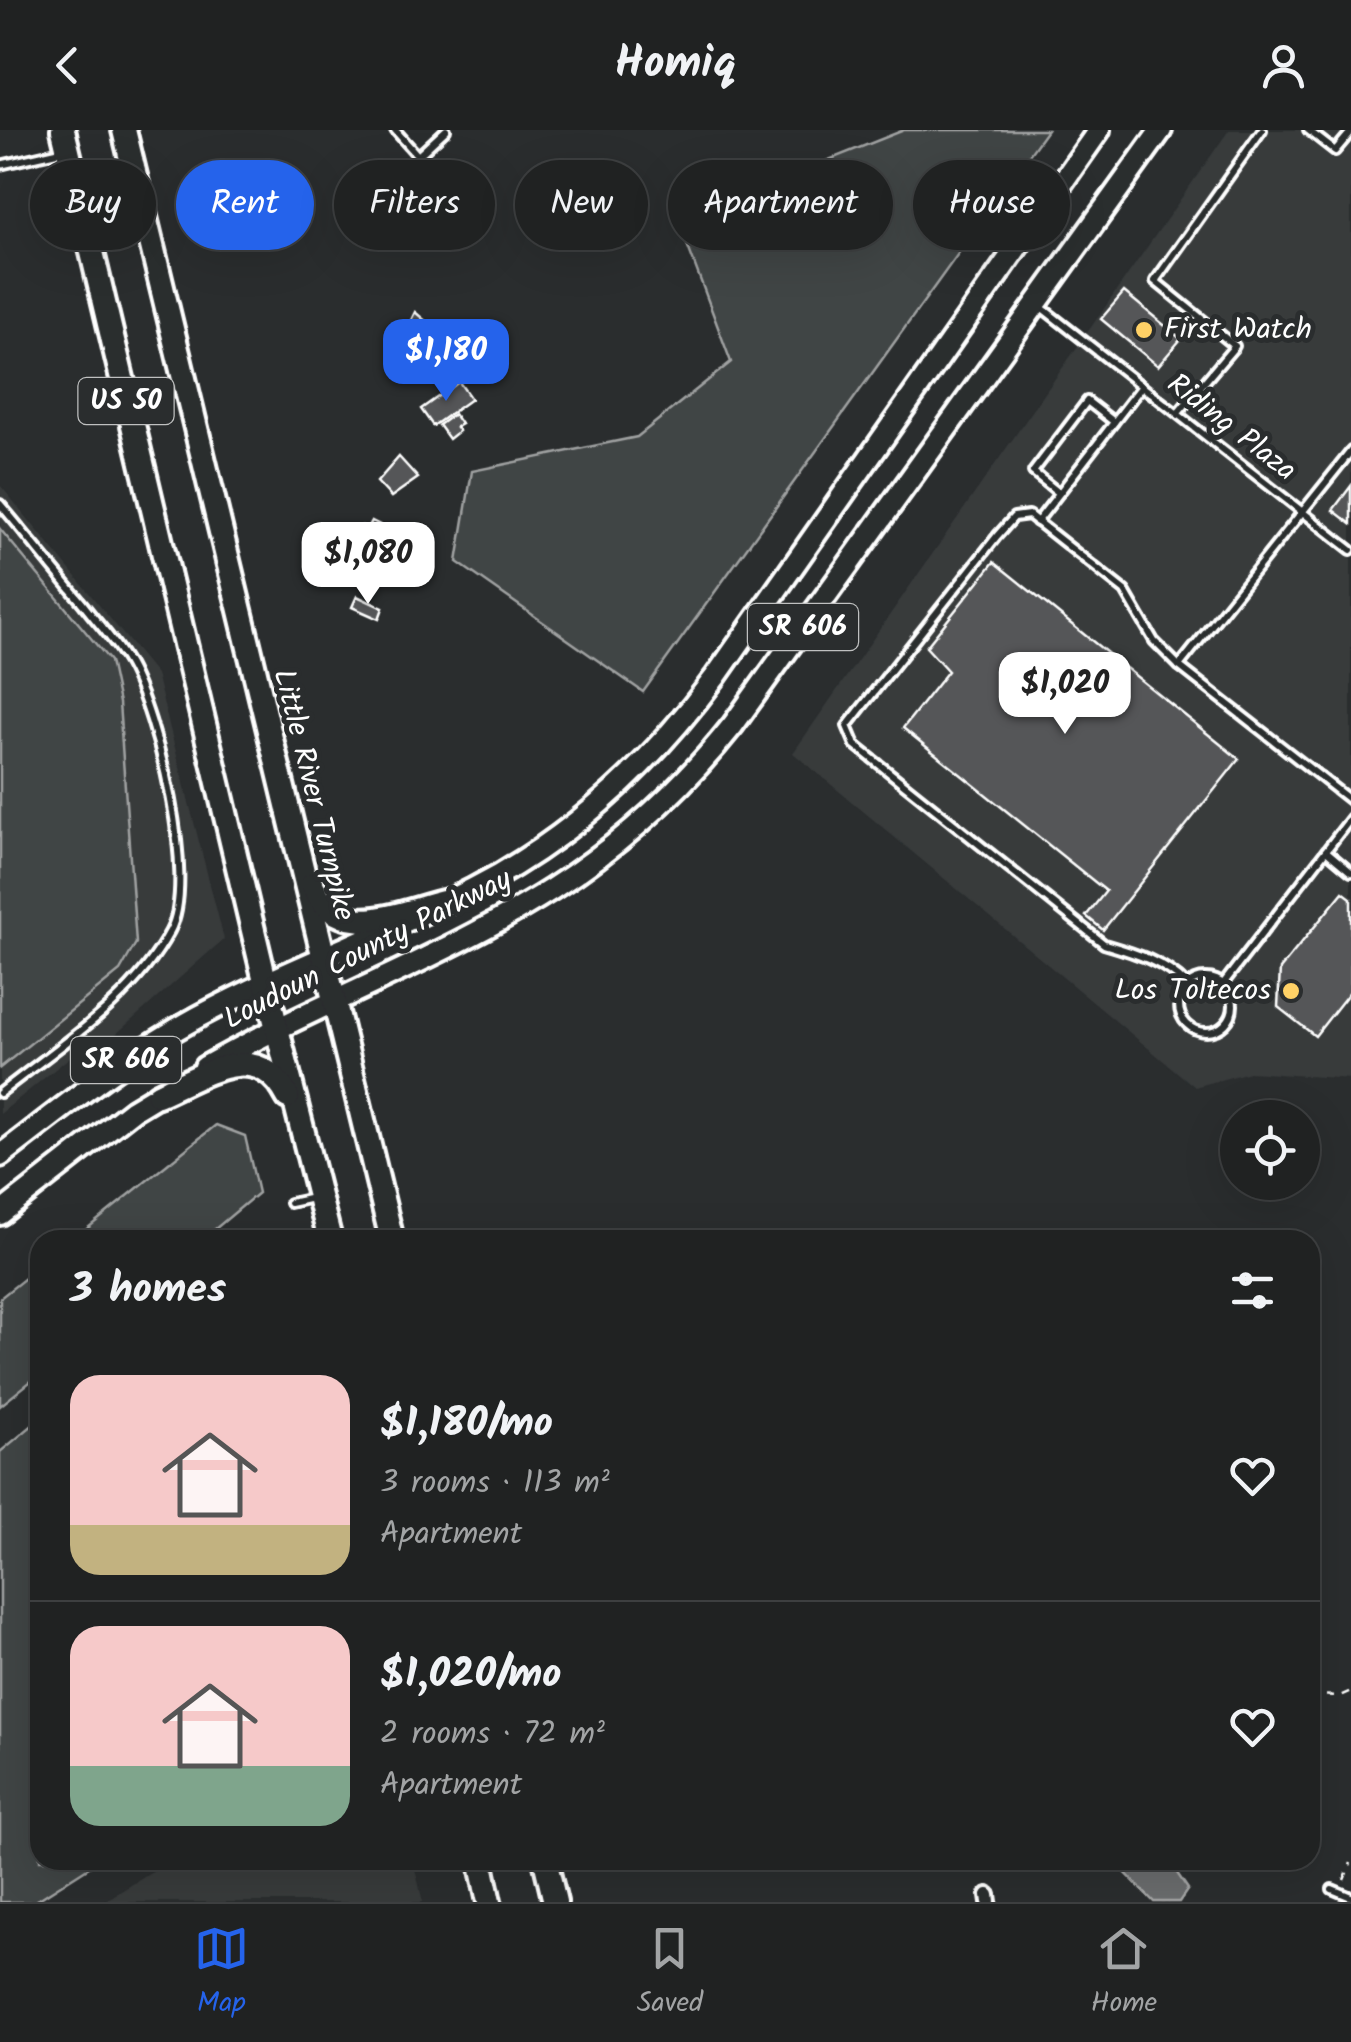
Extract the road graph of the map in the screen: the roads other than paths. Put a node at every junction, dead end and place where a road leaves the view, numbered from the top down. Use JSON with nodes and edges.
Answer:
{"nodes":[{"id":1,"x":124,"y":130,"type":"edge"},
{"id":2,"x":395,"y":130,"type":"edge"},
{"id":3,"x":446,"y":130,"type":"edge"},
{"id":4,"x":1099,"y":130,"type":"edge"},
{"id":5,"x":1160,"y":130,"type":"edge"},
{"id":6,"x":1262,"y":130,"type":"edge"},
{"id":7,"x":1308,"y":130,"type":"edge"},
{"id":8,"x":1351,"y":132,"type":"edge"},
{"id":9,"x":65,"y":140,"type":"edge"},
{"id":10,"x":0,"y":165,"type":"edge"},
{"id":11,"x":1036,"y":303,"type":"junction"},
{"id":12,"x":1142,"y":386,"type":"junction"},
{"id":13,"x":1178,"y":413,"type":"junction"},
{"id":14,"x":1114,"y":422,"type":"junction"},
{"id":15,"x":1351,"y":450,"type":"edge"},
{"id":16,"x":1059,"y":493,"type":"junction"},
{"id":17,"x":0,"y":504,"type":"edge"},
{"id":18,"x":1302,"y":512,"type":"junction"},
{"id":19,"x":1037,"y":522,"type":"junction"},
{"id":20,"x":1351,"y":550,"type":"edge"},
{"id":21,"x":1179,"y":666,"type":"junction"},
{"id":22,"x":1351,"y":800,"type":"edge"},
{"id":23,"x":1351,"y":818,"type":"edge"},
{"id":24,"x":291,"y":830,"type":"junction"},
{"id":25,"x":1326,"y":851,"type":"junction"},
{"id":26,"x":1351,"y":872,"type":"edge"},
{"id":27,"x":448,"y":901,"type":"junction"},
{"id":28,"x":322,"y":959,"type":"junction"},
{"id":29,"x":1223,"y":984,"type":"junction"},
{"id":30,"x":266,"y":985,"type":"junction"},
{"id":31,"x":1187,"y":986,"type":"junction"},
{"id":32,"x":333,"y":1002,"type":"junction"},
{"id":33,"x":278,"y":1030,"type":"junction"},
{"id":34,"x":0,"y":1093,"type":"edge"},
{"id":35,"x":158,"y":1094,"type":"junction"},
{"id":36,"x":304,"y":1134,"type":"junction"},
{"id":37,"x":0,"y":1156,"type":"edge"},
{"id":38,"x":320,"y":1197,"type":"junction"},
{"id":39,"x":290,"y":1202,"type":"dead end"},
{"id":40,"x":0,"y":1214,"type":"edge"},
{"id":41,"x":328,"y":1230,"type":"edge"},
{"id":42,"x":390,"y":1230,"type":"edge"},
{"id":43,"x":482,"y":1870,"type":"edge"},
{"id":44,"x":548,"y":1870,"type":"edge"},
{"id":45,"x":1332,"y":1889,"type":"dead end"},
{"id":46,"x":1351,"y":1897,"type":"edge"},
{"id":47,"x":490,"y":1902,"type":"edge"},
{"id":48,"x":556,"y":1902,"type":"edge"}],
"edges":[{"from":1,"to":24,"type":"highway","name":"Little River Turnpike","number":"US 50"},
{"from":2,"to":3,"type":"lane"},
{"from":4,"to":27,"type":"main road","name":"Loudoun County Parkway","number":"SR 606"},
{"from":5,"to":11,"type":"main road","name":"Loudoun County Parkway","number":"SR 606"},
{"from":6,"to":13,"type":"lane"},
{"from":7,"to":8,"type":"lane"},
{"from":9,"to":10,"type":"lane"},
{"from":9,"to":30,"type":"highway","number":"US 50"},
{"from":11,"to":12,"type":"lane","name":"Riding Plaza"},
{"from":11,"to":32,"type":"main road","name":"Loudoun County Parkway","number":"SR 606"},
{"from":12,"to":13,"type":"lane","name":"Riding Plaza"},
{"from":12,"to":14,"type":"lane"},
{"from":13,"to":18,"type":"lane","name":"Riding Plaza"},
{"from":14,"to":16,"type":"lane"},
{"from":14,"to":16,"type":"lane"},
{"from":15,"to":18,"type":"lane"},
{"from":16,"to":19,"type":"lane"},
{"from":17,"to":34,"type":"lane"},
{"from":18,"to":20,"type":"lane","name":"Riding Plaza"},
{"from":18,"to":21,"type":"lane"},
{"from":19,"to":21,"type":"lane"},
{"from":19,"to":31,"type":"lane"},
{"from":21,"to":22,"type":"lane"},
{"from":23,"to":25,"type":"lane"},
{"from":24,"to":27,"type":"highway"},
{"from":24,"to":28,"type":"highway","name":"Little River Turnpike","number":"US 50"},
{"from":25,"to":26,"type":"lane"},
{"from":25,"to":29,"type":"lane"},
{"from":27,"to":28,"type":"main road","name":"Loudoun County Parkway","number":"SR 606"},
{"from":28,"to":30,"type":"main road","name":"Loudoun County Parkway","number":"SR 606"},
{"from":28,"to":32,"type":"highway","name":"Little River Turnpike","number":"US 50"},
{"from":29,"to":31,"type":"lane"},
{"from":29,"to":31,"type":"lane"},
{"from":30,"to":33,"type":"highway","number":"US 50"},
{"from":30,"to":37,"type":"main road","name":"Loudoun County Parkway","number":"SR 606"},
{"from":32,"to":33,"type":"main road","name":"Loudoun County Parkway","number":"SR 606"},
{"from":32,"to":42,"type":"highway","name":"Little River Turnpike","number":"US 50"},
{"from":33,"to":35,"type":"main road","name":"Loudoun County Parkway","number":"SR 606"},
{"from":33,"to":36,"type":"highway","number":"US 50"},
{"from":35,"to":36,"type":"highway"},
{"from":35,"to":40,"type":"main road","name":"Loudoun County Parkway","number":"SR 606"},
{"from":36,"to":38,"type":"highway","number":"US 50"},
{"from":38,"to":39,"type":"lane"},
{"from":38,"to":41,"type":"highway","number":"US 50"},
{"from":43,"to":47,"type":"highway"},
{"from":44,"to":48,"type":"highway"},
{"from":45,"to":46,"type":"lane"}]}
